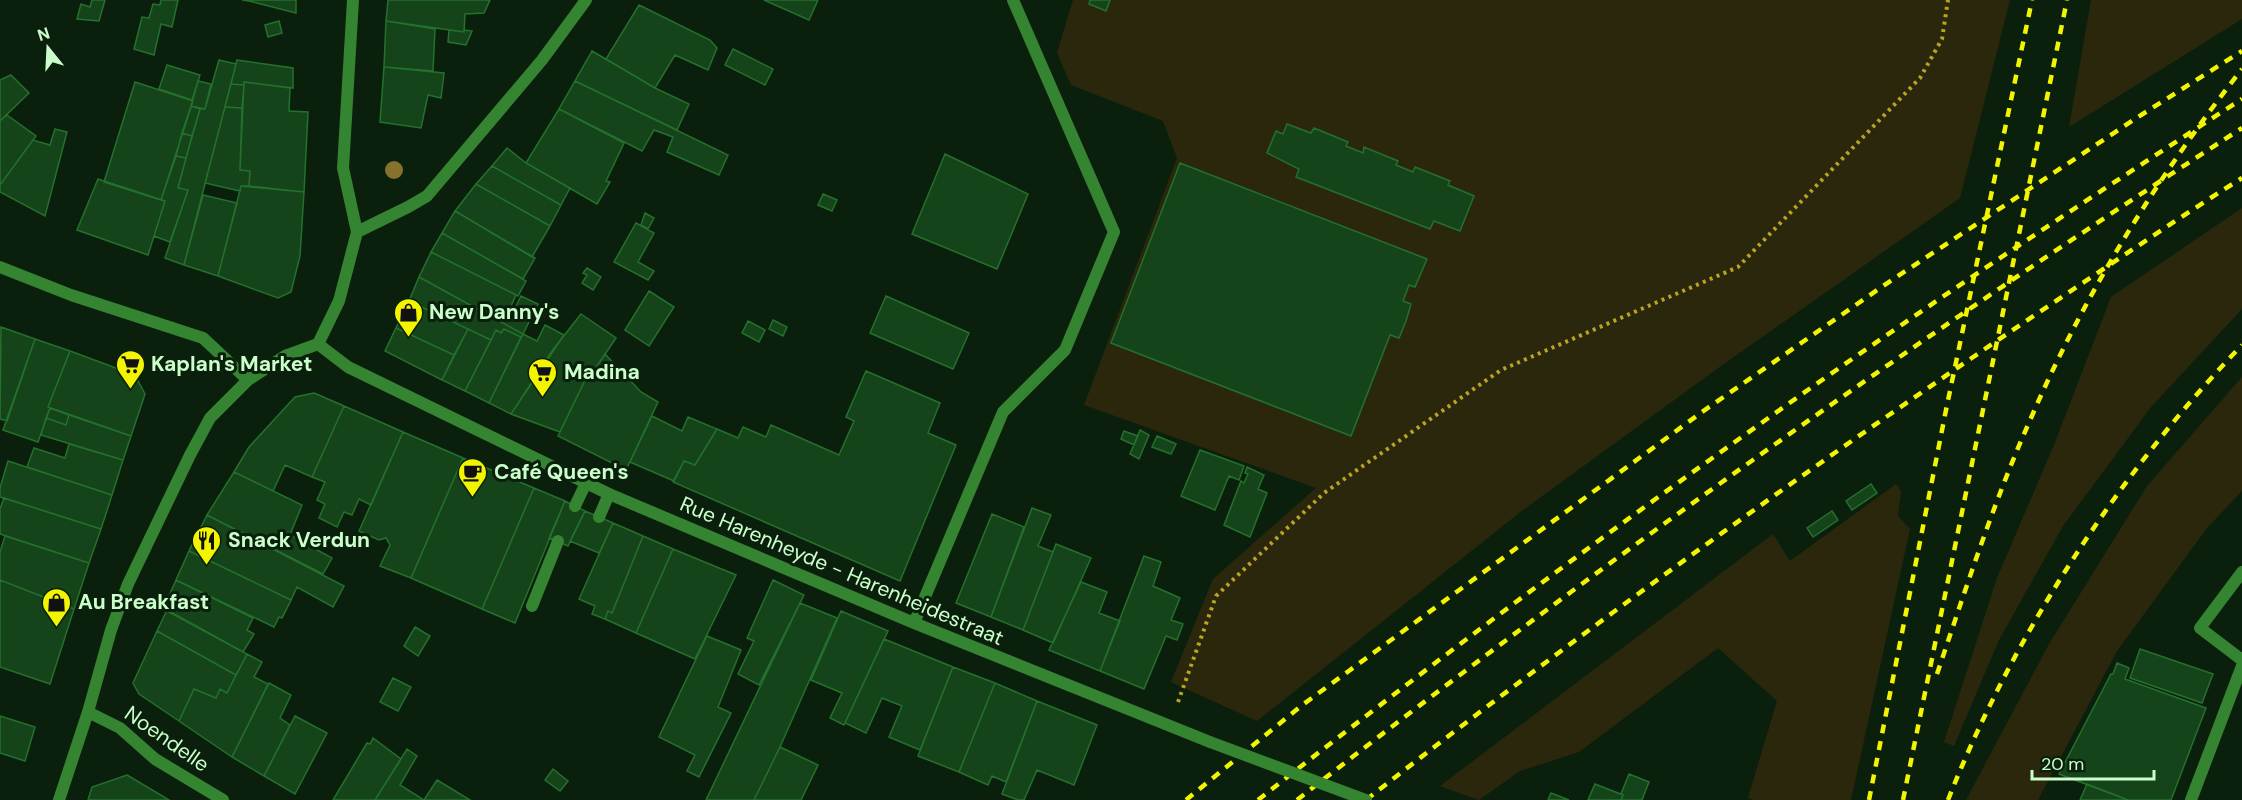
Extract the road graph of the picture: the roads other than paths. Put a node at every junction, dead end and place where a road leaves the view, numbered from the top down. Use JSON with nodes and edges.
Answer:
{"nodes":[{"id":1,"x":353,"y":0,"type":"edge"},
{"id":2,"x":586,"y":0,"type":"edge"},
{"id":3,"x":1013,"y":0,"type":"edge"},
{"id":4,"x":357,"y":232,"type":"junction"},
{"id":5,"x":0,"y":267,"type":"edge"},
{"id":6,"x":318,"y":344,"type":"junction"},
{"id":7,"x":249,"y":380,"type":"junction"},
{"id":8,"x":586,"y":483,"type":"junction"},
{"id":9,"x":609,"y":494,"type":"junction"},
{"id":10,"x":574,"y":506,"type":"dead end"},
{"id":11,"x":599,"y":517,"type":"dead end"},
{"id":12,"x":558,"y":541,"type":"dead end"},
{"id":13,"x":2242,"y":572,"type":"edge"},
{"id":14,"x":532,"y":606,"type":"dead end"},
{"id":15,"x":914,"y":623,"type":"junction"},
{"id":16,"x":2242,"y":660,"type":"edge"},
{"id":17,"x":2242,"y":666,"type":"edge"},
{"id":18,"x":88,"y":712,"type":"junction"},
{"id":19,"x":59,"y":800,"type":"edge"},
{"id":20,"x":223,"y":800,"type":"edge"},
{"id":21,"x":1366,"y":800,"type":"edge"},
{"id":22,"x":2191,"y":800,"type":"edge"}],
"edges":[{"from":1,"to":4,"type":"street"},
{"from":2,"to":4,"type":"street"},
{"from":3,"to":15,"type":"street"},
{"from":4,"to":6,"type":"street"},
{"from":5,"to":7,"type":"street"},
{"from":6,"to":7,"type":"street"},
{"from":6,"to":8,"type":"street","name":"Rue Harenheyde - Harenheidestraat"},
{"from":7,"to":18,"type":"street"},
{"from":8,"to":9,"type":"street","name":"Rue Harenheyde - Harenheidestraat"},
{"from":8,"to":10,"type":"street"},
{"from":9,"to":11,"type":"street"},
{"from":9,"to":15,"type":"street","name":"Rue Harenheyde - Harenheidestraat"},
{"from":12,"to":14,"type":"street"},
{"from":13,"to":16,"type":"street"},
{"from":15,"to":21,"type":"street","name":"Rue Harenheyde - Harenheidestraat","bridge":true},
{"from":17,"to":22,"type":"street"},
{"from":18,"to":19,"type":"street"},
{"from":18,"to":20,"type":"street","name":"Noendelle"}]}
